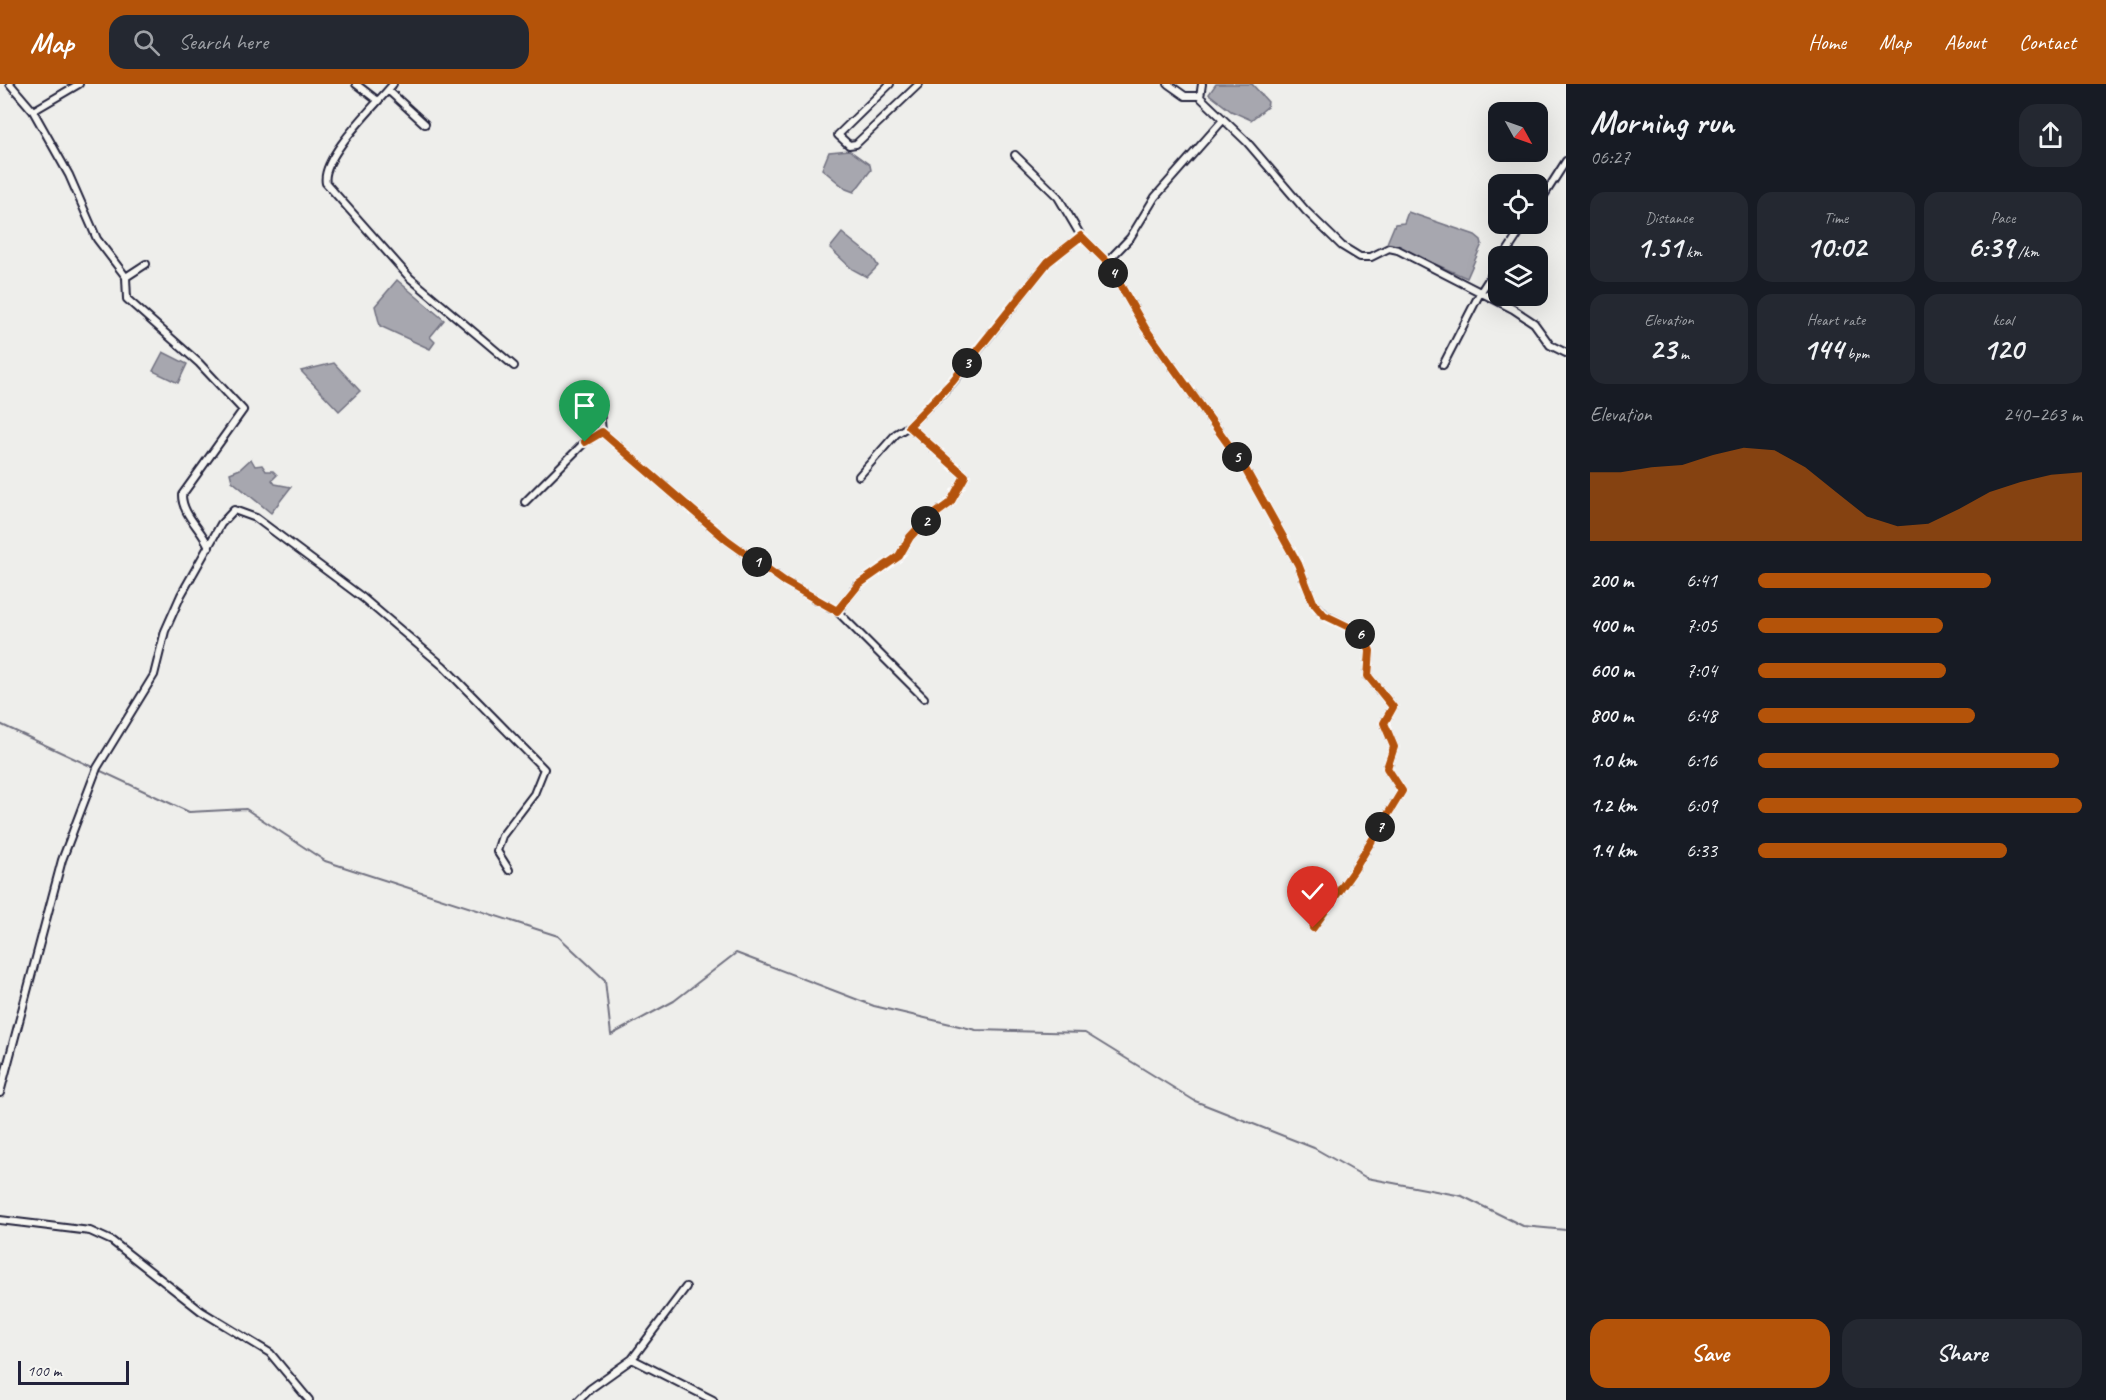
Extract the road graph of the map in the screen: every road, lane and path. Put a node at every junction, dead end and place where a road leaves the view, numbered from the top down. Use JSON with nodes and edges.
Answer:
{"nodes":[{"id":1,"x":10,"y":84,"type":"edge"},
{"id":2,"x":79,"y":84,"type":"edge"},
{"id":3,"x":356,"y":84,"type":"edge"},
{"id":4,"x":890,"y":84,"type":"edge"},
{"id":5,"x":919,"y":84,"type":"edge"},
{"id":6,"x":1168,"y":84,"type":"edge"},
{"id":7,"x":1202,"y":84,"type":"edge"},
{"id":8,"x":391,"y":87,"type":"edge"},
{"id":9,"x":1200,"y":96,"type":"junction"},
{"id":10,"x":378,"y":101,"type":"junction"},
{"id":11,"x":33,"y":111,"type":"junction"},
{"id":12,"x":1223,"y":120,"type":"junction"},
{"id":13,"x":425,"y":124,"type":"dead end"},
{"id":14,"x":1015,"y":155,"type":"dead end"},
{"id":15,"x":1566,"y":161,"type":"edge"},
{"id":16,"x":1548,"y":189,"type":"edge"},
{"id":17,"x":1081,"y":236,"type":"junction"},
{"id":18,"x":1107,"y":262,"type":"junction"},
{"id":19,"x":146,"y":264,"type":"dead end"},
{"id":20,"x":126,"y":277,"type":"junction"},
{"id":21,"x":1488,"y":281,"type":"edge"},
{"id":22,"x":1480,"y":293,"type":"junction"},
{"id":23,"x":1566,"y":353,"type":"edge"},
{"id":24,"x":1443,"y":365,"type":"dead end"},
{"id":25,"x":514,"y":366,"type":"dead end"},
{"id":26,"x":599,"y":399,"type":"dead end"},
{"id":27,"x":909,"y":426,"type":"junction"},
{"id":28,"x":602,"y":432,"type":"junction"},
{"id":29,"x":859,"y":476,"type":"dead end"},
{"id":30,"x":525,"y":502,"type":"dead end"},
{"id":31,"x":209,"y":547,"type":"junction"},
{"id":32,"x":837,"y":611,"type":"junction"},
{"id":33,"x":924,"y":698,"type":"dead end"},
{"id":34,"x":509,"y":870,"type":"dead end"},
{"id":35,"x":1313,"y":928,"type":"dead end"},
{"id":36,"x":0,"y":1094,"type":"edge"},
{"id":37,"x":0,"y":1220,"type":"edge"},
{"id":38,"x":686,"y":1287,"type":"dead end"},
{"id":39,"x":632,"y":1359,"type":"junction"},
{"id":40,"x":309,"y":1400,"type":"edge"},
{"id":41,"x":579,"y":1400,"type":"edge"},
{"id":42,"x":713,"y":1400,"type":"edge"}],
"edges":[{"from":1,"to":11,"type":"street"},
{"from":2,"to":11,"type":"street"},
{"from":3,"to":10,"type":"street"},
{"from":4,"to":5,"type":"street"},
{"from":6,"to":9,"type":"street"},
{"from":7,"to":9,"type":"street"},
{"from":8,"to":10,"type":"street"},
{"from":8,"to":13,"type":"street"},
{"from":9,"to":12,"type":"street"},
{"from":10,"to":25,"type":"street"},
{"from":11,"to":20,"type":"street"},
{"from":12,"to":18,"type":"street"},
{"from":12,"to":22,"type":"street"},
{"from":14,"to":17,"type":"street"},
{"from":15,"to":16,"type":"street"},
{"from":17,"to":18,"type":"street"},
{"from":17,"to":27,"type":"street"},
{"from":18,"to":35,"type":"street"},
{"from":19,"to":20,"type":"street"},
{"from":20,"to":31,"type":"street"},
{"from":21,"to":22,"type":"street"},
{"from":22,"to":23,"type":"street"},
{"from":22,"to":24,"type":"street"},
{"from":26,"to":28,"type":"street"},
{"from":27,"to":29,"type":"street"},
{"from":27,"to":32,"type":"street"},
{"from":28,"to":30,"type":"street"},
{"from":28,"to":32,"type":"street"},
{"from":31,"to":34,"type":"street"},
{"from":31,"to":36,"type":"street"},
{"from":32,"to":33,"type":"street"},
{"from":37,"to":40,"type":"street"},
{"from":38,"to":39,"type":"street"},
{"from":39,"to":41,"type":"street"},
{"from":39,"to":42,"type":"street"}]}
